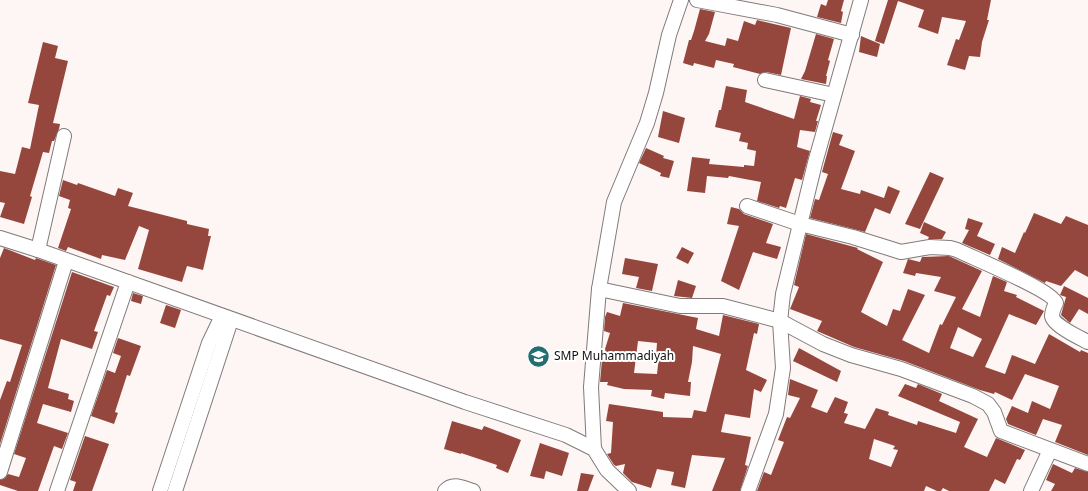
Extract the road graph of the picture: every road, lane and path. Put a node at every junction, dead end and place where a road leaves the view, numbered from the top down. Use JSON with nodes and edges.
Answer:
{"nodes":[{"id":1,"x":681,"y":0,"type":"edge"},
{"id":2,"x":697,"y":0,"type":"edge"},
{"id":3,"x":861,"y":0,"type":"edge"},
{"id":4,"x":852,"y":36,"type":"junction"},
{"id":5,"x":765,"y":80,"type":"dead end"},
{"id":6,"x":834,"y":95,"type":"junction"},
{"id":7,"x":64,"y":136,"type":"dead end"},
{"id":8,"x":747,"y":206,"type":"dead end"},
{"id":9,"x":800,"y":224,"type":"junction"},
{"id":10,"x":0,"y":238,"type":"edge"},
{"id":11,"x":38,"y":250,"type":"junction"},
{"id":12,"x":66,"y":261,"type":"junction"},
{"id":13,"x":128,"y":282,"type":"junction"},
{"id":14,"x":599,"y":290,"type":"junction"},
{"id":15,"x":226,"y":318,"type":"junction"},
{"id":16,"x":780,"y":321,"type":"junction"},
{"id":17,"x":1088,"y":342,"type":"edge"},
{"id":18,"x":594,"y":449,"type":"junction"},
{"id":19,"x":1050,"y":450,"type":"junction"},
{"id":20,"x":1088,"y":464,"type":"edge"},
{"id":21,"x":0,"y":471,"type":"edge"},
{"id":22,"x":57,"y":491,"type":"edge"},
{"id":23,"x":160,"y":491,"type":"edge"},
{"id":24,"x":175,"y":491,"type":"edge"},
{"id":25,"x":445,"y":491,"type":"edge"},
{"id":26,"x":473,"y":491,"type":"edge"},
{"id":27,"x":629,"y":491,"type":"edge"},
{"id":28,"x":748,"y":491,"type":"edge"},
{"id":29,"x":1031,"y":491,"type":"edge"}],
"edges":[{"from":1,"to":14,"type":"street"},
{"from":2,"to":4,"type":"street"},
{"from":3,"to":4,"type":"street"},
{"from":4,"to":6,"type":"street"},
{"from":5,"to":6,"type":"street"},
{"from":6,"to":9,"type":"street"},
{"from":7,"to":11,"type":"street"},
{"from":8,"to":9,"type":"street"},
{"from":9,"to":16,"type":"street"},
{"from":9,"to":17,"type":"street"},
{"from":10,"to":11,"type":"street"},
{"from":11,"to":12,"type":"street"},
{"from":12,"to":13,"type":"street"},
{"from":12,"to":21,"type":"street"},
{"from":13,"to":15,"type":"street"},
{"from":13,"to":22,"type":"street"},
{"from":14,"to":16,"type":"street"},
{"from":14,"to":18,"type":"street"},
{"from":15,"to":18,"type":"street"},
{"from":15,"to":23,"type":"street"},
{"from":15,"to":24,"type":"street"},
{"from":16,"to":19,"type":"street"},
{"from":16,"to":28,"type":"street"},
{"from":18,"to":27,"type":"street"},
{"from":19,"to":20,"type":"street"},
{"from":19,"to":29,"type":"street"},
{"from":25,"to":26,"type":"street"}]}
